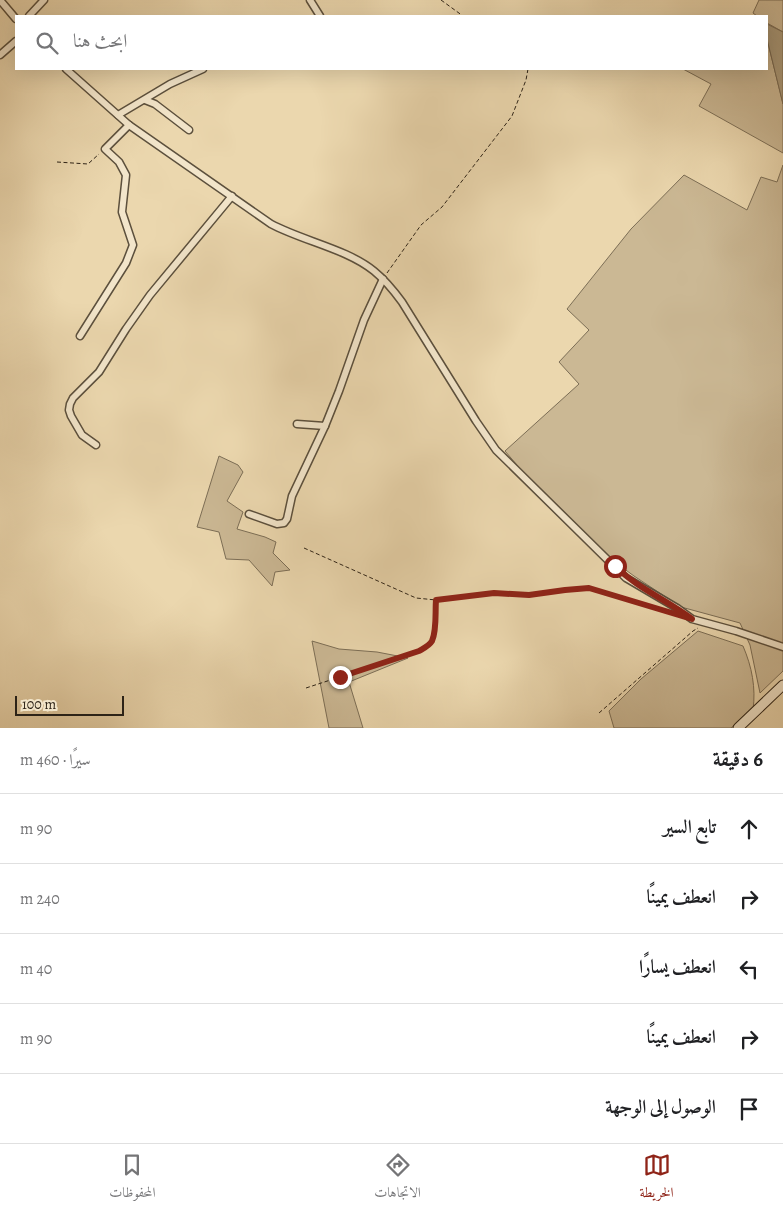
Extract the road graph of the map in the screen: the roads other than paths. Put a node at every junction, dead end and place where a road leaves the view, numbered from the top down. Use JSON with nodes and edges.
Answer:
{"nodes":[{"id":1,"x":0,"y":0,"type":"edge"},
{"id":2,"x":44,"y":0,"type":"edge"},
{"id":3,"x":310,"y":0,"type":"edge"},
{"id":4,"x":30,"y":15,"type":"edge"},
{"id":5,"x":319,"y":15,"type":"edge"},
{"id":6,"x":15,"y":19,"type":"edge"},
{"id":7,"x":15,"y":42,"type":"edge"},
{"id":8,"x":0,"y":55,"type":"edge"},
{"id":9,"x":67,"y":70,"type":"edge"},
{"id":10,"x":201,"y":70,"type":"edge"},
{"id":11,"x":145,"y":100,"type":"junction"},
{"id":12,"x":118,"y":115,"type":"junction"},
{"id":13,"x":129,"y":125,"type":"junction"},
{"id":14,"x":189,"y":130,"type":"dead end"},
{"id":15,"x":232,"y":196,"type":"junction"},
{"id":16,"x":383,"y":279,"type":"junction"},
{"id":17,"x":80,"y":336,"type":"dead end"},
{"id":18,"x":296,"y":424,"type":"dead end"},
{"id":19,"x":325,"y":426,"type":"junction"},
{"id":20,"x":96,"y":445,"type":"dead end"},
{"id":21,"x":249,"y":514,"type":"dead end"},
{"id":22,"x":783,"y":647,"type":"edge"},
{"id":23,"x":783,"y":685,"type":"edge"},
{"id":24,"x":738,"y":728,"type":"edge"}],
"edges":[{"from":1,"to":6,"type":"street"},
{"from":2,"to":4,"type":"street"},
{"from":3,"to":5,"type":"street"},
{"from":7,"to":8,"type":"street"},
{"from":9,"to":12,"type":"street"},
{"from":10,"to":11,"type":"street"},
{"from":11,"to":12,"type":"street"},
{"from":11,"to":14,"type":"street"},
{"from":12,"to":13,"type":"street"},
{"from":13,"to":15,"type":"street"},
{"from":13,"to":17,"type":"street"},
{"from":15,"to":16,"type":"street"},
{"from":15,"to":20,"type":"street"},
{"from":16,"to":19,"type":"street"},
{"from":16,"to":22,"type":"street"},
{"from":18,"to":19,"type":"street"},
{"from":19,"to":21,"type":"street"},
{"from":23,"to":24,"type":"street"}]}
